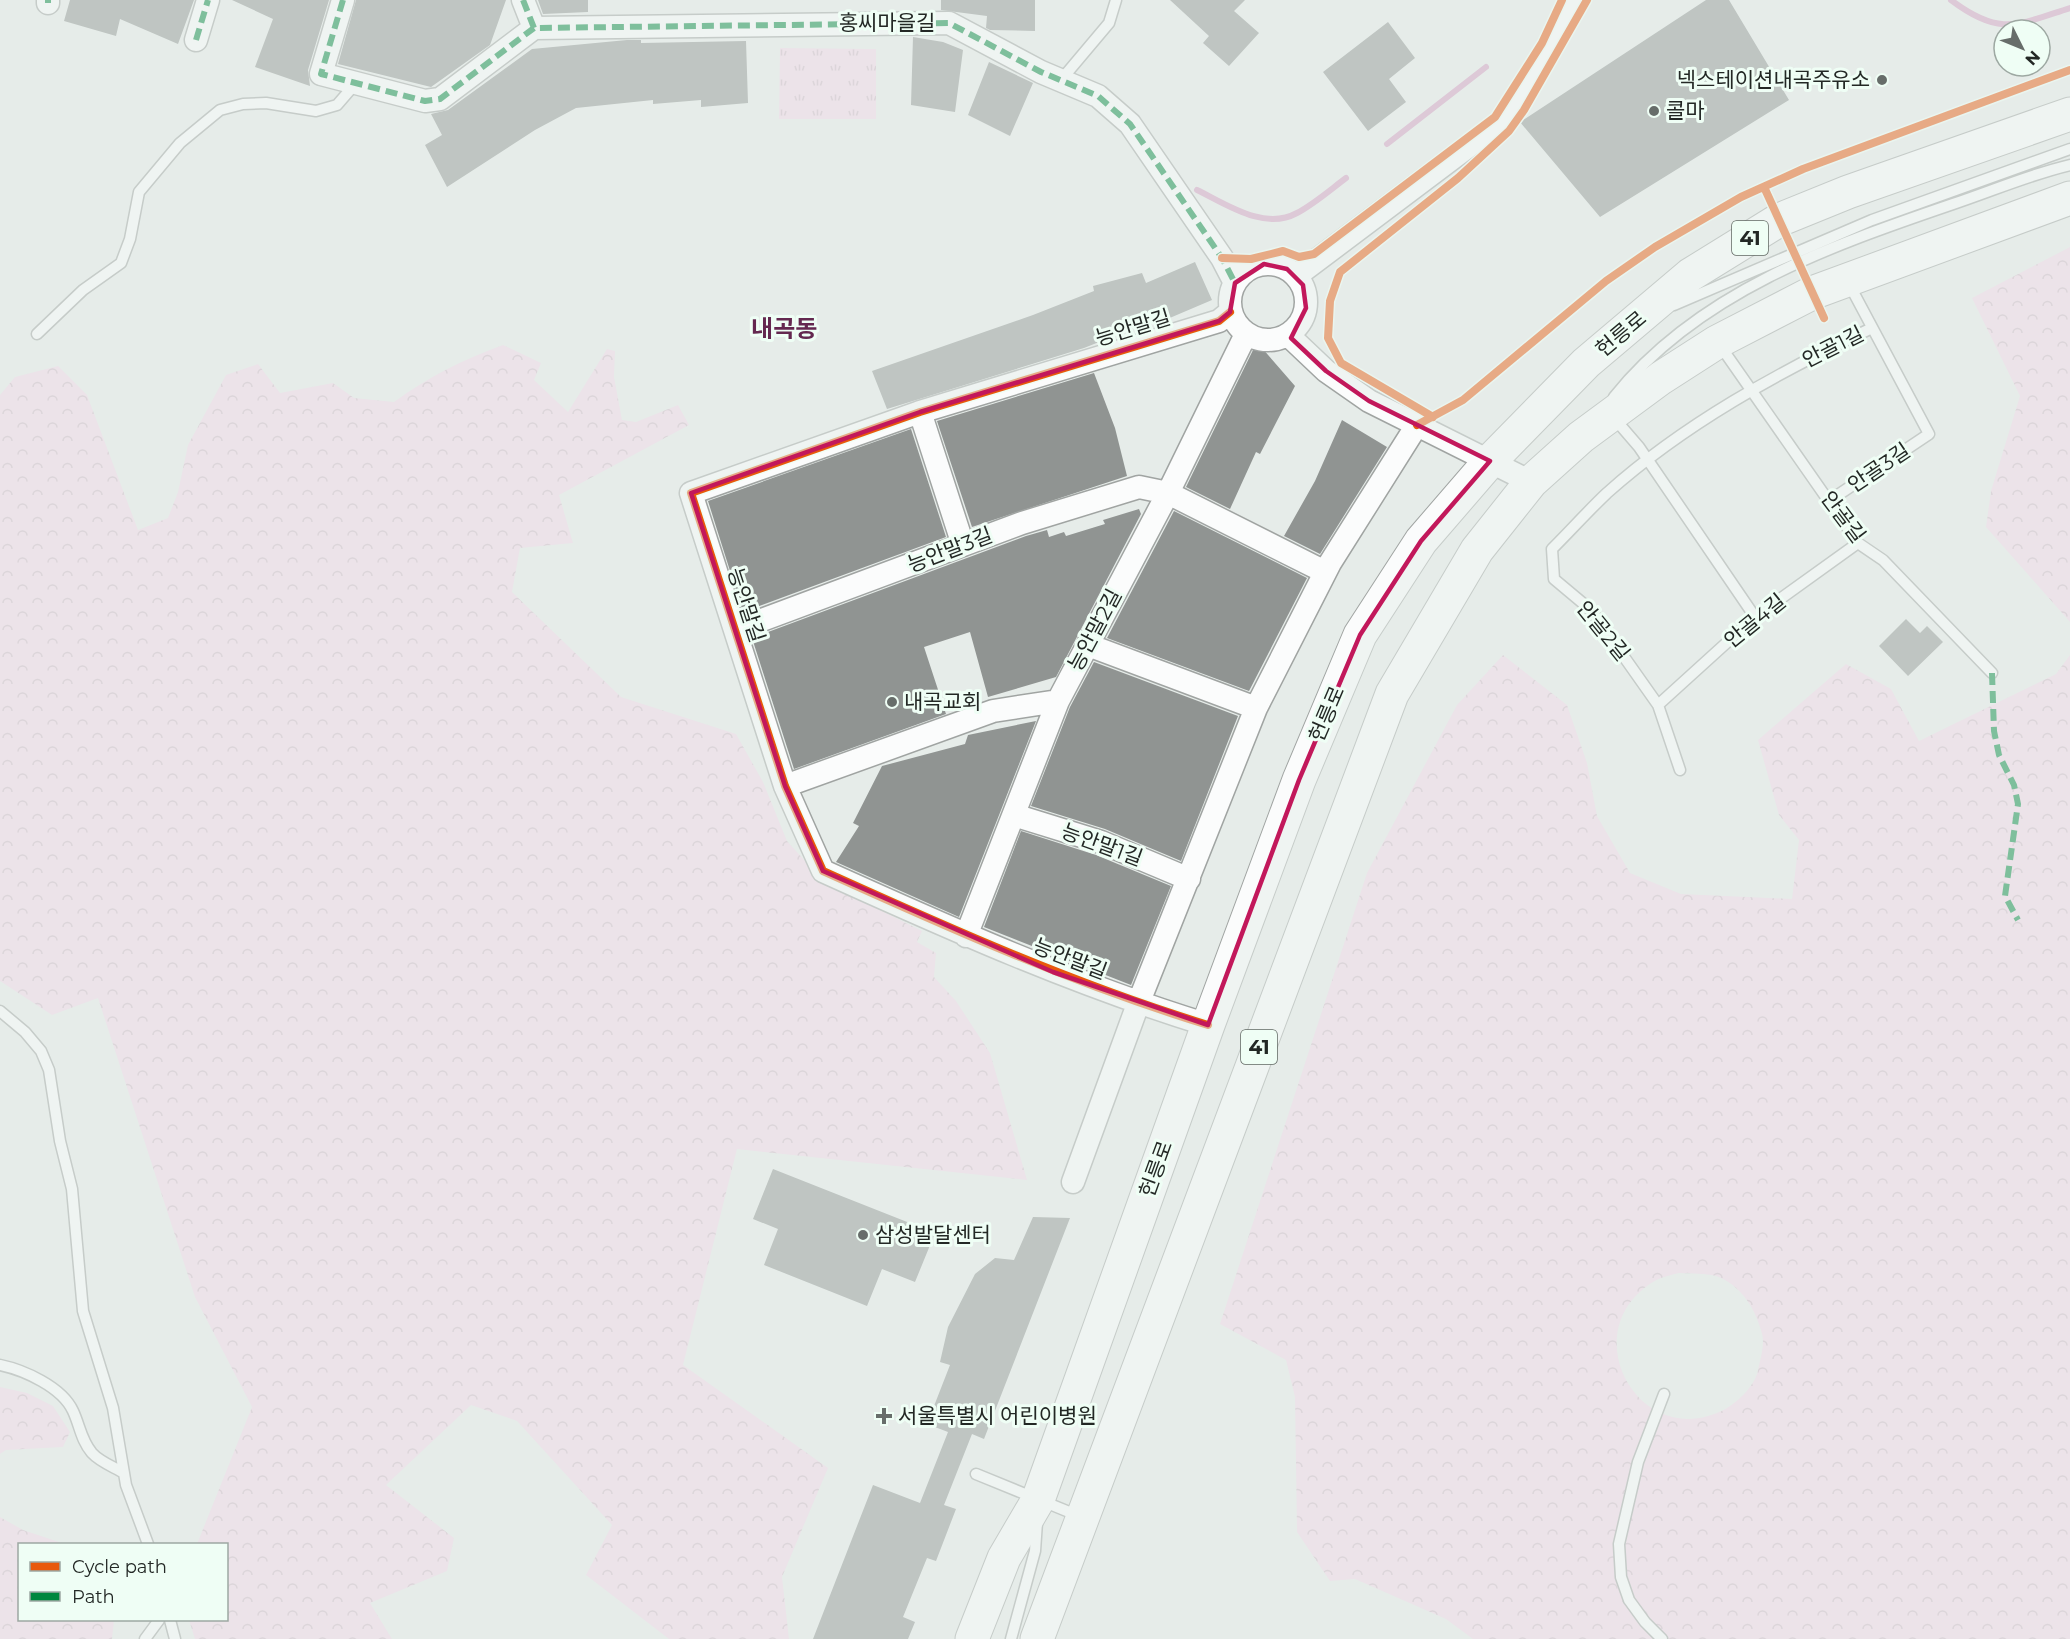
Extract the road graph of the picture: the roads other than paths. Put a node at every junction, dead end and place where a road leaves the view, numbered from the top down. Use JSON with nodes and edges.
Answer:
{"nodes":[{"id":1,"x":208,"y":0,"type":"edge"},
{"id":2,"x":343,"y":0,"type":"edge"},
{"id":3,"x":523,"y":0,"type":"edge"},
{"id":4,"x":1116,"y":0,"type":"edge"},
{"id":5,"x":1573,"y":0,"type":"edge"},
{"id":6,"x":534,"y":28,"type":"junction"},
{"id":7,"x":196,"y":40,"type":"dead end"},
{"id":8,"x":1060,"y":81,"type":"junction"},
{"id":9,"x":356,"y":83,"type":"junction"},
{"id":10,"x":2070,"y":114,"type":"edge"},
{"id":11,"x":2070,"y":149,"type":"edge"},
{"id":12,"x":2070,"y":165,"type":"edge"},
{"id":13,"x":2070,"y":198,"type":"edge"},
{"id":14,"x":1296,"y":276,"type":"junction"},
{"id":15,"x":1846,"y":279,"type":"junction"},
{"id":16,"x":1235,"y":283,"type":"junction"},
{"id":17,"x":1230,"y":312,"type":"junction"},
{"id":18,"x":1635,"y":322,"type":"junction"},
{"id":19,"x":1872,"y":328,"type":"junction"},
{"id":20,"x":37,"y":334,"type":"dead end"},
{"id":21,"x":1246,"y":334,"type":"junction"},
{"id":22,"x":1288,"y":335,"type":"junction"},
{"id":23,"x":1717,"y":342,"type":"junction"},
{"id":24,"x":1753,"y":391,"type":"junction"},
{"id":25,"x":920,"y":412,"type":"junction"},
{"id":26,"x":1611,"y":416,"type":"junction"},
{"id":27,"x":1418,"y":425,"type":"junction"},
{"id":28,"x":1929,"y":434,"type":"joint"},
{"id":29,"x":1581,"y":437,"type":"junction"},
{"id":30,"x":1490,"y":460,"type":"junction"},
{"id":31,"x":1648,"y":460,"type":"junction"},
{"id":32,"x":1532,"y":482,"type":"junction"},
{"id":33,"x":1168,"y":493,"type":"junction"},
{"id":34,"x":1829,"y":501,"type":"junction"},
{"id":35,"x":1858,"y":543,"type":"junction"},
{"id":36,"x":963,"y":545,"type":"junction"},
{"id":37,"x":1325,"y":572,"type":"junction"},
{"id":38,"x":1755,"y":617,"type":"junction"},
{"id":39,"x":735,"y":630,"type":"junction"},
{"id":40,"x":1088,"y":645,"type":"junction"},
{"id":41,"x":1992,"y":673,"type":"dead end"},
{"id":42,"x":1058,"y":701,"type":"junction"},
{"id":43,"x":1658,"y":705,"type":"junction"},
{"id":44,"x":1256,"y":708,"type":"junction"},
{"id":45,"x":1680,"y":770,"type":"dead end"},
{"id":46,"x":785,"y":786,"type":"junction"},
{"id":47,"x":1014,"y":815,"type":"junction"},
{"id":48,"x":1189,"y":879,"type":"junction"},
{"id":49,"x":966,"y":936,"type":"junction"},
{"id":50,"x":1138,"y":1004,"type":"junction"},
{"id":51,"x":0,"y":1011,"type":"edge"},
{"id":52,"x":1208,"y":1025,"type":"junction"},
{"id":53,"x":1073,"y":1182,"type":"dead end"},
{"id":54,"x":0,"y":1365,"type":"edge"},
{"id":55,"x":1664,"y":1394,"type":"dead end"},
{"id":56,"x":124,"y":1473,"type":"junction"},
{"id":57,"x":976,"y":1474,"type":"dead end"},
{"id":58,"x":1038,"y":1500,"type":"junction"},
{"id":59,"x":1082,"y":1517,"type":"junction"},
{"id":60,"x":147,"y":1543,"type":"edge"},
{"id":61,"x":158,"y":1621,"type":"edge"},
{"id":62,"x":170,"y":1621,"type":"edge"},
{"id":63,"x":145,"y":1639,"type":"edge"},
{"id":64,"x":175,"y":1639,"type":"edge"},
{"id":65,"x":972,"y":1639,"type":"edge"},
{"id":66,"x":1011,"y":1639,"type":"edge"},
{"id":67,"x":1038,"y":1639,"type":"edge"},
{"id":68,"x":1662,"y":1639,"type":"edge"}],
"edges":[{"from":1,"to":7,"type":"street"},
{"from":2,"to":9,"type":"street"},
{"from":3,"to":6,"type":"street"},
{"from":4,"to":8,"type":"lane"},
{"from":5,"to":14,"type":"street"},
{"from":6,"to":8,"type":"street","name":"홍씨마을길"},
{"from":6,"to":9,"type":"street"},
{"from":8,"to":16,"type":"street","name":"홍씨마을길"},
{"from":9,"to":20,"type":"lane"},
{"from":10,"to":18,"type":"main road","name":"헌릉로","number":"41"},
{"from":11,"to":18,"type":"lane"},
{"from":12,"to":29,"type":"lane"},
{"from":13,"to":15,"type":"main road","number":"41"},
{"from":14,"to":16,"type":"street"},
{"from":14,"to":22,"type":"street"},
{"from":15,"to":19,"type":"lane"},
{"from":15,"to":23,"type":"main road","number":"41"},
{"from":16,"to":17,"type":"street"},
{"from":17,"to":21,"type":"street"},
{"from":17,"to":25,"type":"street","name":"능안말길"},
{"from":18,"to":30,"type":"main road","name":"헌릉로","number":"41"},
{"from":19,"to":24,"type":"lane","name":"안골1길"},
{"from":19,"to":28,"type":"lane","name":"안골1길"},
{"from":21,"to":22,"type":"street"},
{"from":21,"to":33,"type":"street","name":"능안말2길"},
{"from":22,"to":27,"type":"street"},
{"from":23,"to":24,"type":"lane","name":"안골길"},
{"from":23,"to":26,"type":"main road","number":"41"},
{"from":24,"to":31,"type":"lane","name":"안골2길"},
{"from":24,"to":34,"type":"lane","name":"안골길"},
{"from":25,"to":36,"type":"street"},
{"from":25,"to":39,"type":"street","name":"능안말길"},
{"from":26,"to":29,"type":"main road","number":"41"},
{"from":26,"to":31,"type":"lane"},
{"from":27,"to":30,"type":"street"},
{"from":27,"to":37,"type":"street"},
{"from":28,"to":34,"type":"lane","name":"안골3길"},
{"from":29,"to":32,"type":"main road","number":"41"},
{"from":30,"to":32,"type":"street"},
{"from":30,"to":52,"type":"main road","name":"헌릉로","number":"41"},
{"from":31,"to":38,"type":"lane"},
{"from":31,"to":43,"type":"lane","name":"안골2길"},
{"from":32,"to":59,"type":"main road","number":"41"},
{"from":33,"to":36,"type":"street","name":"능안말3길"},
{"from":33,"to":37,"type":"street"},
{"from":33,"to":40,"type":"street","name":"능안말2길"},
{"from":34,"to":35,"type":"lane","name":"안골길"},
{"from":35,"to":38,"type":"lane","name":"안골4길"},
{"from":35,"to":41,"type":"lane","name":"안골길"},
{"from":36,"to":39,"type":"street","name":"능안말3길"},
{"from":37,"to":44,"type":"street"},
{"from":38,"to":43,"type":"lane","name":"안골4길"},
{"from":39,"to":46,"type":"street","name":"능안말길"},
{"from":40,"to":42,"type":"street","name":"능안말2길"},
{"from":40,"to":44,"type":"street"},
{"from":42,"to":46,"type":"street"},
{"from":42,"to":47,"type":"street","name":"능안말2길"},
{"from":43,"to":45,"type":"lane","name":"안골2길"},
{"from":44,"to":48,"type":"street"},
{"from":46,"to":49,"type":"street","name":"능안말길"},
{"from":47,"to":48,"type":"street","name":"능안말1길"},
{"from":47,"to":49,"type":"street","name":"능안말2길"},
{"from":48,"to":50,"type":"street"},
{"from":49,"to":50,"type":"street","name":"능안말길"},
{"from":50,"to":52,"type":"street","name":"능안말길"},
{"from":50,"to":53,"type":"street"},
{"from":51,"to":56,"type":"lane"},
{"from":52,"to":58,"type":"main road","name":"헌릉로","number":"41"},
{"from":54,"to":56,"type":"lane"},
{"from":55,"to":68,"type":"lane"},
{"from":56,"to":60,"type":"lane"},
{"from":57,"to":58,"type":"lane"},
{"from":58,"to":59,"type":"lane"},
{"from":58,"to":65,"type":"main road","name":"헌릉로","number":"41"},
{"from":58,"to":66,"type":"lane"},
{"from":59,"to":67,"type":"main road","number":"41"},
{"from":61,"to":63,"type":"lane"},
{"from":62,"to":64,"type":"lane"}]}
